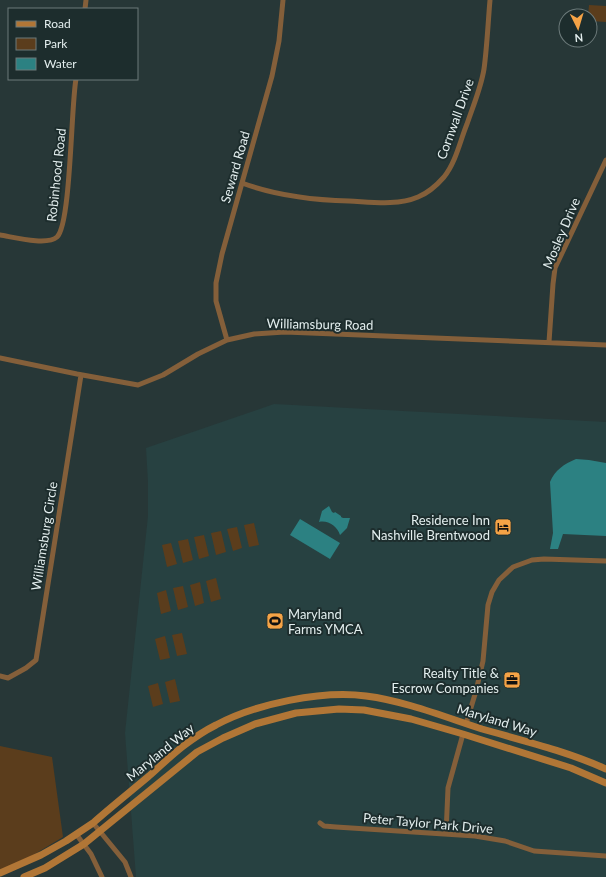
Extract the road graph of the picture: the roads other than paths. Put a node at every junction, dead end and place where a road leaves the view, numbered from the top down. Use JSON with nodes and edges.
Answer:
{"nodes":[{"id":1,"x":283,"y":0,"type":"edge"},
{"id":2,"x":490,"y":0,"type":"edge"},
{"id":3,"x":76,"y":80,"type":"edge"},
{"id":4,"x":606,"y":160,"type":"edge"},
{"id":5,"x":242,"y":183,"type":"junction"},
{"id":6,"x":0,"y":235,"type":"edge"},
{"id":7,"x":227,"y":340,"type":"junction"},
{"id":8,"x":549,"y":342,"type":"junction"},
{"id":9,"x":606,"y":345,"type":"edge"},
{"id":10,"x":0,"y":358,"type":"edge"},
{"id":11,"x":80,"y":375,"type":"junction"},
{"id":12,"x":606,"y":561,"type":"edge"},
{"id":13,"x":0,"y":676,"type":"edge"},
{"id":14,"x":365,"y":696,"type":"junction"},
{"id":15,"x":364,"y":710,"type":"junction"},
{"id":16,"x":233,"y":717,"type":"junction"},
{"id":17,"x":466,"y":724,"type":"junction"},
{"id":18,"x":238,"y":731,"type":"junction"},
{"id":19,"x":463,"y":734,"type":"junction"},
{"id":20,"x":180,"y":748,"type":"junction"},
{"id":21,"x":188,"y":759,"type":"junction"},
{"id":22,"x":606,"y":769,"type":"edge"},
{"id":23,"x":606,"y":783,"type":"edge"},
{"id":24,"x":93,"y":822,"type":"junction"},
{"id":25,"x":320,"y":823,"type":"dead end"},
{"id":26,"x":101,"y":832,"type":"junction"},
{"id":27,"x":76,"y":834,"type":"junction"},
{"id":28,"x":446,"y":834,"type":"junction"},
{"id":29,"x":84,"y":844,"type":"junction"},
{"id":30,"x":606,"y":856,"type":"edge"},
{"id":31,"x":0,"y":873,"type":"edge"},
{"id":32,"x":24,"y":877,"type":"edge"},
{"id":33,"x":102,"y":877,"type":"edge"},
{"id":34,"x":131,"y":877,"type":"edge"}],
"edges":[{"from":1,"to":5,"type":"street","name":"Seward Road"},
{"from":2,"to":5,"type":"street","name":"Cornwall Drive"},
{"from":3,"to":6,"type":"street","name":"Robinhood Road"},
{"from":4,"to":8,"type":"street","name":"Mosley Drive"},
{"from":5,"to":7,"type":"street","name":"Seward Road"},
{"from":7,"to":8,"type":"street","name":"Williamsburg Road"},
{"from":7,"to":11,"type":"street","name":"Williamsburg Road"},
{"from":8,"to":9,"type":"street","name":"Williamsburg Road"},
{"from":10,"to":11,"type":"street","name":"Williamsburg Road"},
{"from":11,"to":13,"type":"street","name":"Williamsburg Circle"},
{"from":12,"to":17,"type":"street"},
{"from":14,"to":15,"type":"main road"},
{"from":14,"to":16,"type":"main road","name":"Maryland Way"},
{"from":14,"to":17,"type":"main road","name":"Maryland Way"},
{"from":15,"to":18,"type":"main road","name":"Maryland Way"},
{"from":15,"to":19,"type":"main road","name":"Maryland Way"},
{"from":16,"to":18,"type":"main road"},
{"from":16,"to":20,"type":"main road","name":"Maryland Way"},
{"from":17,"to":19,"type":"main road"},
{"from":17,"to":22,"type":"main road","name":"Maryland Way"},
{"from":18,"to":21,"type":"main road","name":"Maryland Way"},
{"from":19,"to":23,"type":"main road","name":"Maryland Way"},
{"from":19,"to":28,"type":"street"},
{"from":20,"to":21,"type":"main road"},
{"from":20,"to":24,"type":"main road","name":"Maryland Way"},
{"from":21,"to":26,"type":"main road","name":"Maryland Way"},
{"from":24,"to":26,"type":"street"},
{"from":24,"to":27,"type":"main road","name":"Maryland Way"},
{"from":25,"to":28,"type":"street","name":"Peter Taylor Park Drive"},
{"from":26,"to":29,"type":"main road","name":"Maryland Way"},
{"from":26,"to":34,"type":"street"},
{"from":27,"to":29,"type":"street"},
{"from":27,"to":31,"type":"main road","name":"Maryland Way"},
{"from":28,"to":30,"type":"street","name":"Peter Taylor Park Drive"},
{"from":29,"to":32,"type":"main road","name":"Maryland Way"},
{"from":29,"to":33,"type":"street"}]}
